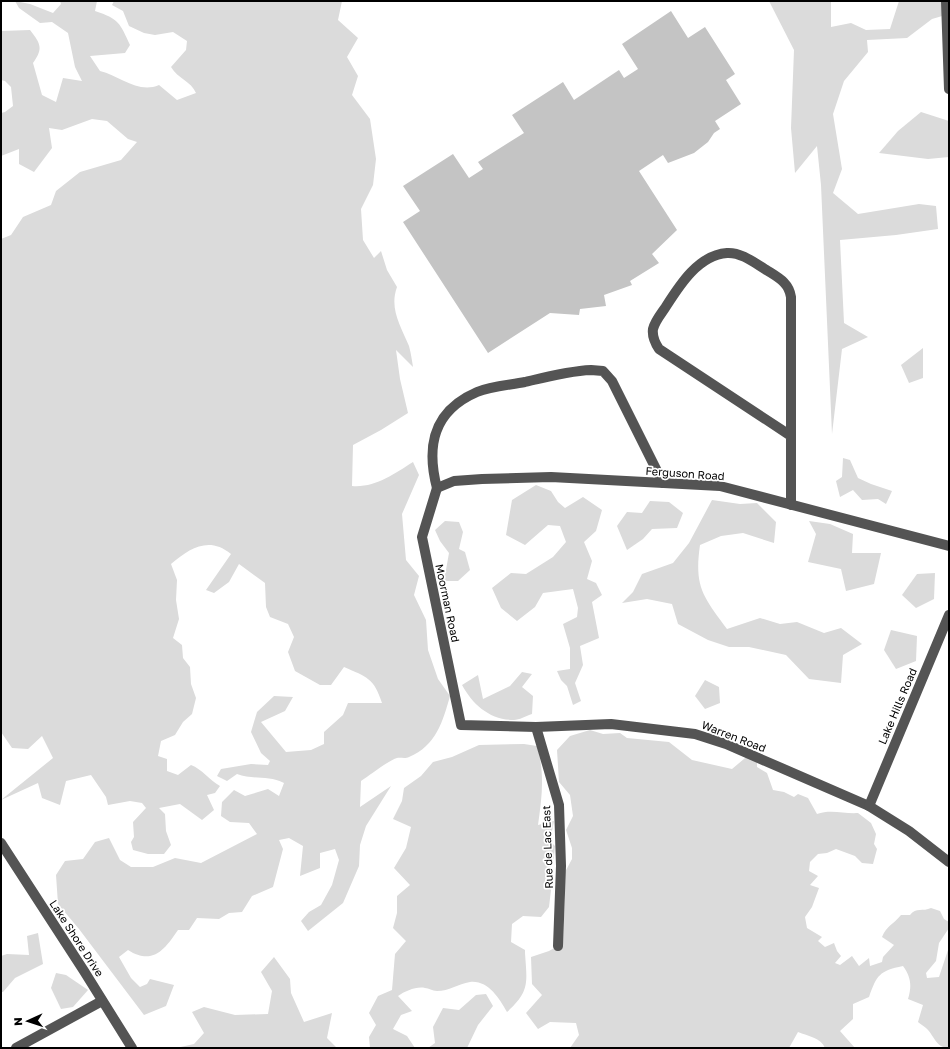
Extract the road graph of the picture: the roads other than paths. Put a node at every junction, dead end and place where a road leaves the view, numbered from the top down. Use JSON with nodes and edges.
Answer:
{"nodes":[{"id":1,"x":946,"y":1,"type":"edge"},
{"id":2,"x":949,"y":89,"type":"edge"},
{"id":3,"x":791,"y":436,"type":"junction"},
{"id":4,"x":663,"y":483,"type":"junction"},
{"id":5,"x":437,"y":488,"type":"junction"},
{"id":6,"x":791,"y":504,"type":"junction"},
{"id":7,"x":949,"y":546,"type":"edge"},
{"id":8,"x":949,"y":615,"type":"edge"},
{"id":9,"x":461,"y":725,"type":"joint"},
{"id":10,"x":536,"y":727,"type":"junction"},
{"id":11,"x":869,"y":806,"type":"junction"},
{"id":12,"x":1,"y":843,"type":"edge"},
{"id":13,"x":949,"y":862,"type":"edge"},
{"id":14,"x":558,"y":946,"type":"dead end"},
{"id":15,"x":102,"y":1001,"type":"junction"},
{"id":16,"x":16,"y":1048,"type":"edge"},
{"id":17,"x":132,"y":1048,"type":"edge"}],
"edges":[{"from":1,"to":2,"type":"street"},
{"from":3,"to":3,"type":"street"},
{"from":3,"to":6,"type":"street"},
{"from":4,"to":5,"type":"street","name":"Ferguson Road"},
{"from":4,"to":5,"type":"street"},
{"from":4,"to":6,"type":"street","name":"Ferguson Road"},
{"from":5,"to":9,"type":"street","name":"Moorman Road"},
{"from":6,"to":7,"type":"street","name":"Ferguson Road"},
{"from":8,"to":11,"type":"street","name":"Lake Hills Road"},
{"from":9,"to":10,"type":"street","name":"Warren Road"},
{"from":10,"to":11,"type":"street","name":"Warren Road"},
{"from":10,"to":14,"type":"street","name":"Rue de Lac East"},
{"from":11,"to":13,"type":"street","name":"Warren Road"},
{"from":12,"to":15,"type":"street","name":"Lake Shore Drive"},
{"from":15,"to":16,"type":"street"},
{"from":15,"to":17,"type":"street","name":"Lake Shore Drive"}]}
